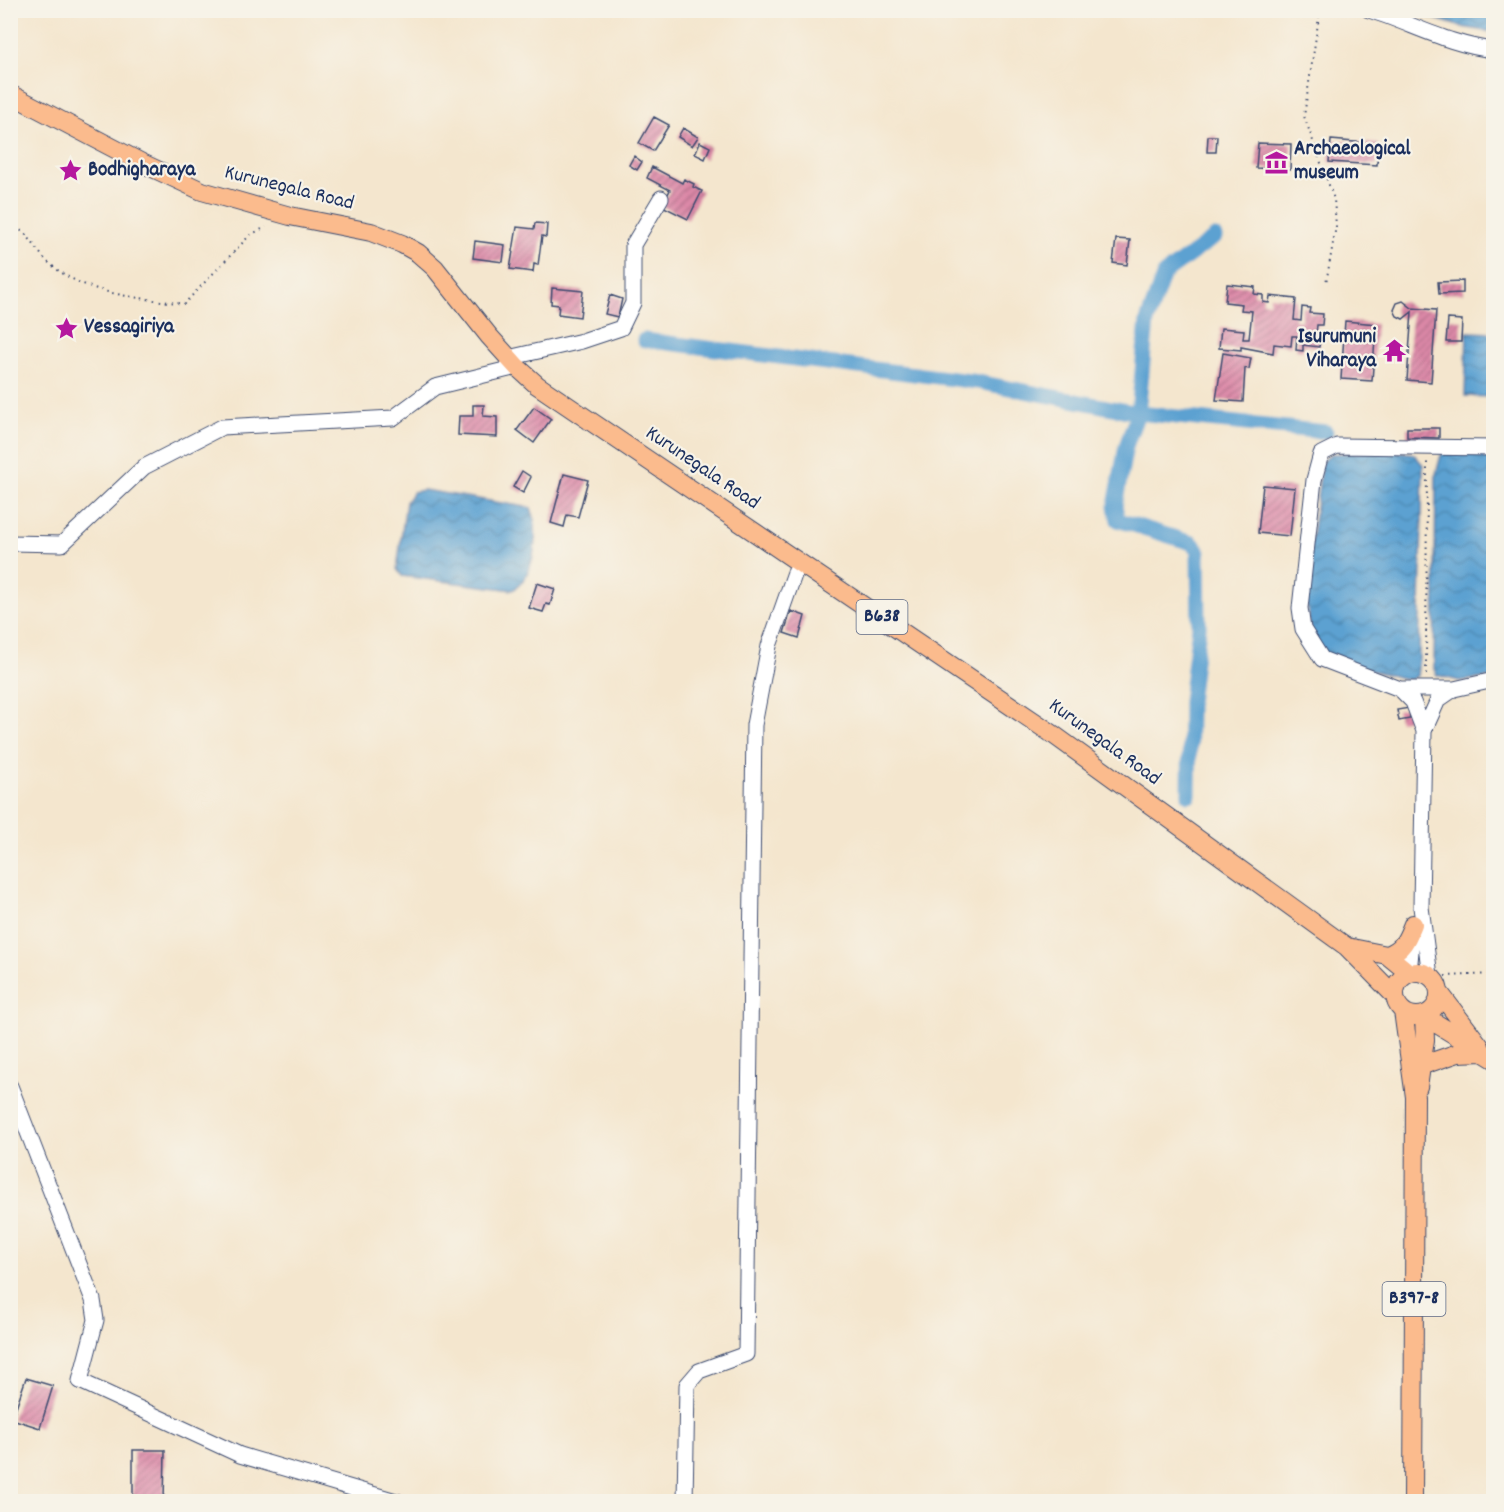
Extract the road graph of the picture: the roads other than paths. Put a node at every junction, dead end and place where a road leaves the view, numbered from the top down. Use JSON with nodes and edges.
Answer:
{"nodes":[{"id":1,"x":1369,"y":10,"type":"edge"},
{"id":2,"x":1494,"y":50,"type":"edge"},
{"id":3,"x":10,"y":94,"type":"edge"},
{"id":4,"x":661,"y":198,"type":"dead end"},
{"id":5,"x":512,"y":362,"type":"junction"},
{"id":6,"x":1494,"y":448,"type":"edge"},
{"id":7,"x":10,"y":543,"type":"edge"},
{"id":8,"x":799,"y":561,"type":"junction"},
{"id":9,"x":1494,"y":680,"type":"edge"},
{"id":10,"x":1400,"y":689,"type":"junction"},
{"id":11,"x":1454,"y":689,"type":"junction"},
{"id":12,"x":1424,"y":731,"type":"junction"},
{"id":13,"x":1421,"y":907,"type":"junction"},
{"id":14,"x":1413,"y":924,"type":"junction"},
{"id":15,"x":1347,"y":947,"type":"junction"},
{"id":16,"x":1387,"y":955,"type":"junction"},
{"id":17,"x":1409,"y":973,"type":"junction"},
{"id":18,"x":1434,"y":984,"type":"junction"},
{"id":19,"x":1394,"y":995,"type":"junction"},
{"id":20,"x":1403,"y":1011,"type":"junction"},
{"id":21,"x":1424,"y":1016,"type":"junction"},
{"id":22,"x":1489,"y":1056,"type":"edge"},
{"id":23,"x":1423,"y":1065,"type":"junction"},
{"id":24,"x":10,"y":1086,"type":"edge"},
{"id":25,"x":1415,"y":1097,"type":"junction"},
{"id":26,"x":399,"y":1502,"type":"edge"},
{"id":27,"x":685,"y":1502,"type":"edge"},
{"id":28,"x":1413,"y":1502,"type":"edge"}],
"edges":[{"from":1,"to":2,"type":"street"},
{"from":3,"to":5,"type":"main road","name":"Kurunegala Road","number":"B638"},
{"from":4,"to":5,"type":"street"},
{"from":5,"to":7,"type":"street"},
{"from":5,"to":8,"type":"main road","name":"Kurunegala Road","number":"B638"},
{"from":6,"to":10,"type":"street"},
{"from":8,"to":15,"type":"main road","name":"Kurunegala Road","number":"B638"},
{"from":8,"to":27,"type":"street"},
{"from":9,"to":11,"type":"street"},
{"from":10,"to":11,"type":"street"},
{"from":10,"to":12,"type":"street"},
{"from":11,"to":12,"type":"street"},
{"from":12,"to":13,"type":"street"},
{"from":13,"to":14,"type":"street"},
{"from":13,"to":18,"type":"street"},
{"from":14,"to":16,"type":"main road"},
{"from":14,"to":17,"type":"street"},
{"from":15,"to":16,"type":"main road","name":"Kurunegala Road","number":"B638"},
{"from":15,"to":19,"type":"main road","name":"Kurunegala Road","number":"B638"},
{"from":16,"to":17,"type":"main road","name":"Kurunegala Road","number":"B638"},
{"from":17,"to":18,"type":"main road"},
{"from":17,"to":19,"type":"main road"},
{"from":18,"to":21,"type":"main road"},
{"from":18,"to":22,"type":"main road"},
{"from":19,"to":20,"type":"main road"},
{"from":20,"to":21,"type":"main road"},
{"from":20,"to":25,"type":"main road"},
{"from":21,"to":22,"type":"main road"},
{"from":21,"to":23,"type":"main road"},
{"from":22,"to":23,"type":"main road"},
{"from":23,"to":25,"type":"main road"},
{"from":24,"to":26,"type":"street"},
{"from":25,"to":28,"type":"main road","number":"B397-8"}]}
